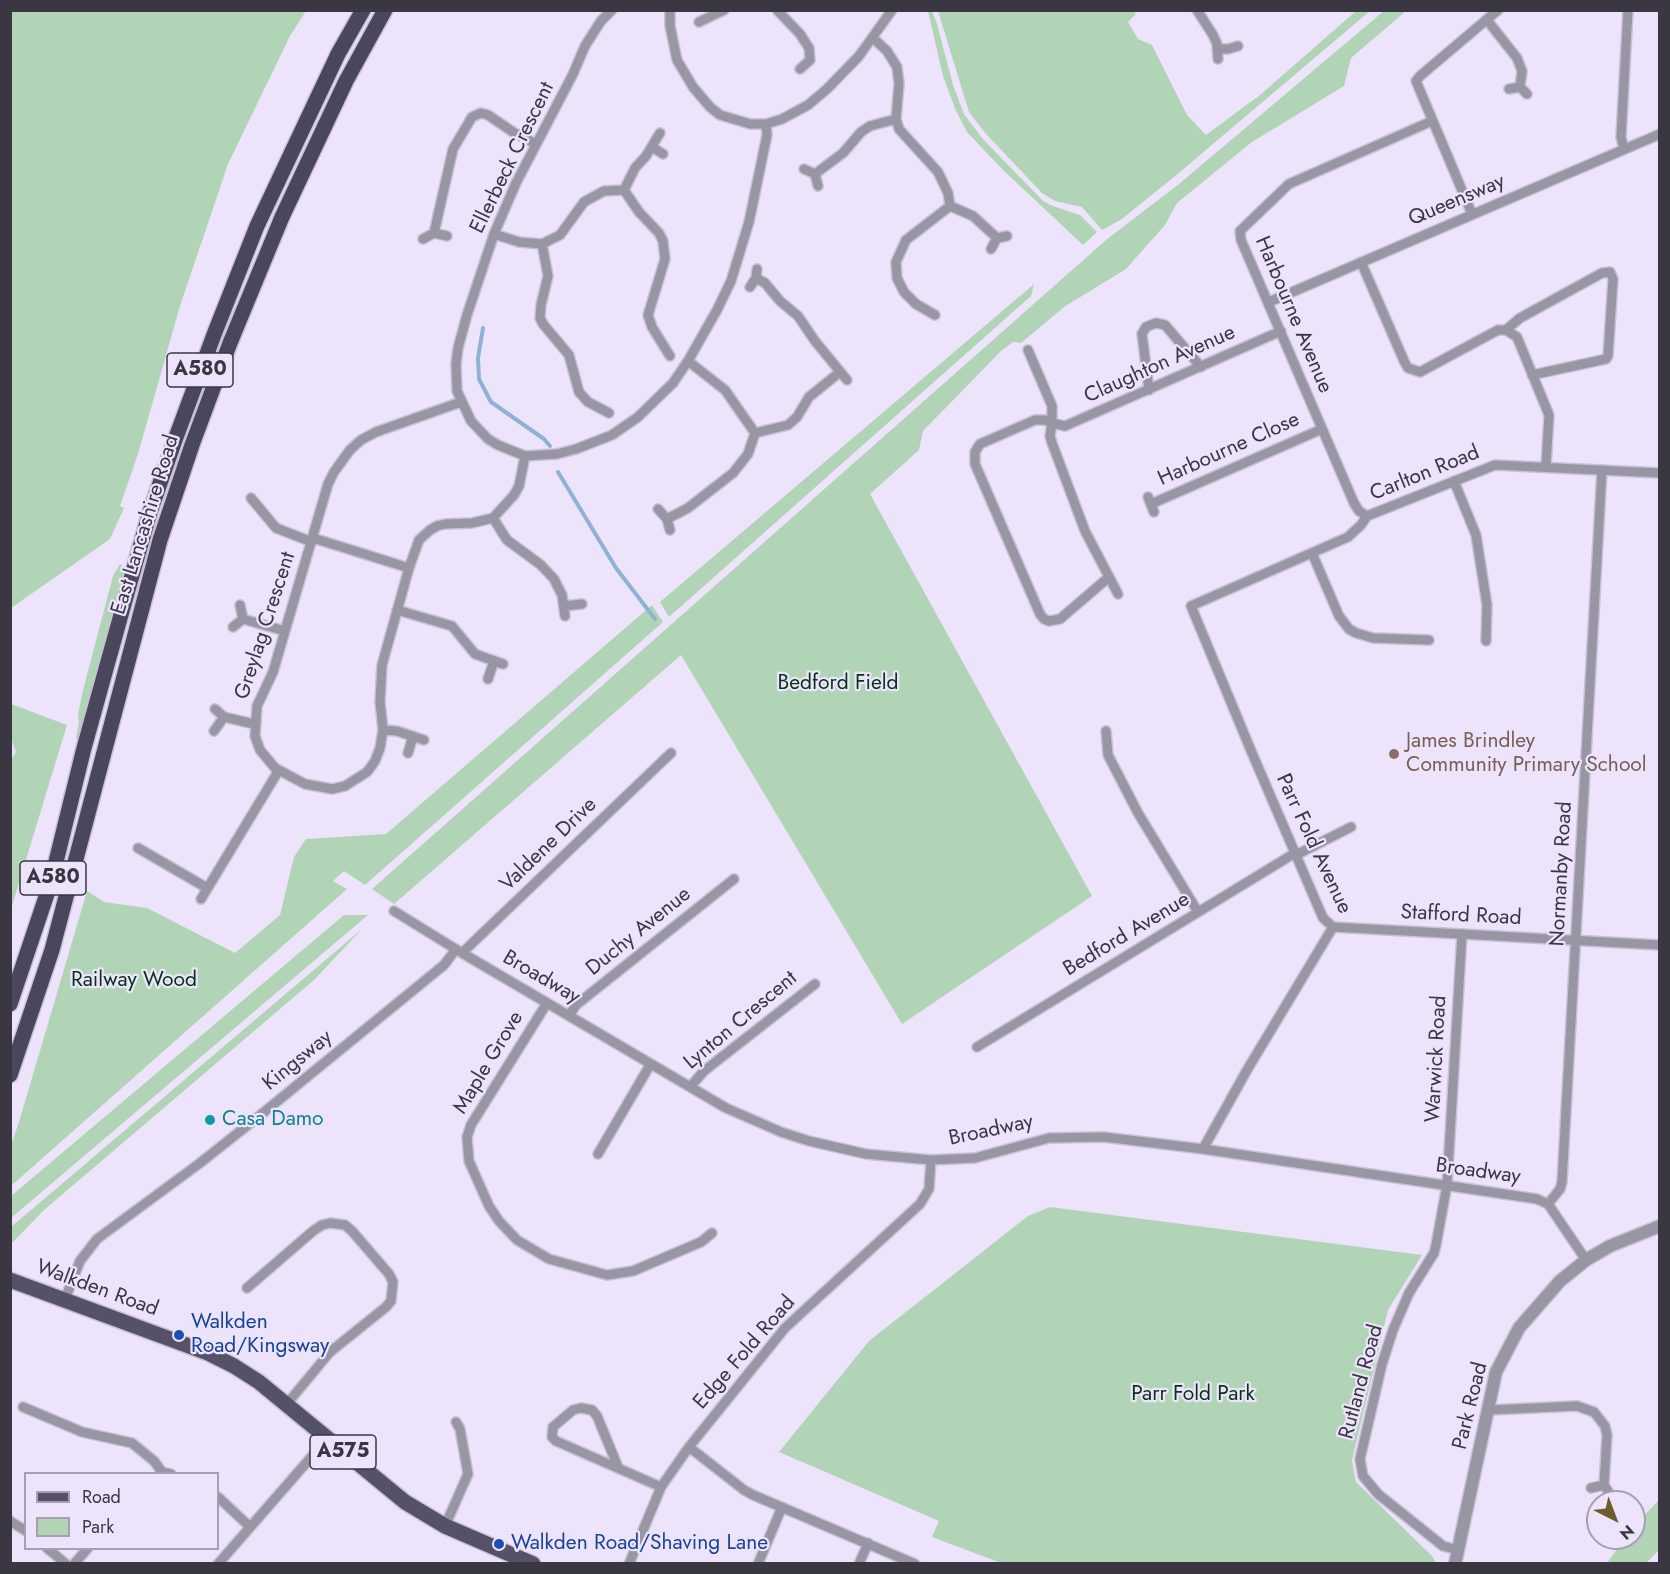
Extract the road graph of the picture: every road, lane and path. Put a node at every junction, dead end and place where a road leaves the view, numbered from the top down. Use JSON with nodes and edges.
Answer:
{"nodes":[{"id":1,"x":363,"y":10,"type":"edge"},
{"id":2,"x":385,"y":10,"type":"edge"},
{"id":3,"x":670,"y":10,"type":"edge"},
{"id":4,"x":724,"y":10,"type":"edge"},
{"id":5,"x":777,"y":10,"type":"edge"},
{"id":6,"x":892,"y":10,"type":"edge"},
{"id":7,"x":1498,"y":10,"type":"edge"},
{"id":8,"x":1628,"y":10,"type":"edge"},
{"id":9,"x":610,"y":11,"type":"edge"},
{"id":10,"x":1197,"y":11,"type":"edge"},
{"id":11,"x":1487,"y":20,"type":"junction"},
{"id":12,"x":699,"y":22,"type":"dead end"},
{"id":13,"x":873,"y":38,"type":"junction"},
{"id":14,"x":1238,"y":46,"type":"dead end"},
{"id":15,"x":800,"y":69,"type":"dead end"},
{"id":16,"x":1509,"y":89,"type":"dead end"},
{"id":17,"x":896,"y":119,"type":"junction"},
{"id":18,"x":1432,"y":122,"type":"junction"},
{"id":19,"x":765,"y":124,"type":"junction"},
{"id":20,"x":660,"y":133,"type":"dead end"},
{"id":21,"x":1659,"y":134,"type":"edge"},
{"id":22,"x":536,"y":144,"type":"junction"},
{"id":23,"x":652,"y":147,"type":"junction"},
{"id":24,"x":1624,"y":149,"type":"junction"},
{"id":25,"x":663,"y":154,"type":"dead end"},
{"id":26,"x":804,"y":169,"type":"dead end"},
{"id":27,"x":815,"y":174,"type":"junction"},
{"id":28,"x":818,"y":186,"type":"dead end"},
{"id":29,"x":624,"y":190,"type":"junction"},
{"id":30,"x":950,"y":206,"type":"junction"},
{"id":31,"x":1472,"y":214,"type":"junction"},
{"id":32,"x":435,"y":233,"type":"junction"},
{"id":33,"x":494,"y":234,"type":"junction"},
{"id":34,"x":447,"y":236,"type":"dead end"},
{"id":35,"x":1007,"y":236,"type":"dead end"},
{"id":36,"x":997,"y":238,"type":"junction"},
{"id":37,"x":423,"y":239,"type":"dead end"},
{"id":38,"x":542,"y":244,"type":"junction"},
{"id":39,"x":991,"y":249,"type":"dead end"},
{"id":40,"x":885,"y":259,"type":"dead end"},
{"id":41,"x":896,"y":262,"type":"junction"},
{"id":42,"x":1361,"y":262,"type":"junction"},
{"id":43,"x":750,"y":287,"type":"dead end"},
{"id":44,"x":1269,"y":302,"type":"junction"},
{"id":45,"x":935,"y":315,"type":"dead end"},
{"id":46,"x":1506,"y":330,"type":"junction"},
{"id":47,"x":1281,"y":331,"type":"junction"},
{"id":48,"x":669,"y":335,"type":"dead end"},
{"id":49,"x":660,"y":341,"type":"junction"},
{"id":50,"x":1028,"y":350,"type":"dead end"},
{"id":51,"x":670,"y":356,"type":"dead end"},
{"id":52,"x":688,"y":361,"type":"junction"},
{"id":53,"x":1201,"y":367,"type":"junction"},
{"id":54,"x":840,"y":372,"type":"junction"},
{"id":55,"x":1532,"y":375,"type":"junction"},
{"id":56,"x":847,"y":380,"type":"dead end"},
{"id":57,"x":1149,"y":390,"type":"junction"},
{"id":58,"x":460,"y":402,"type":"junction"},
{"id":59,"x":596,"y":419,"type":"dead end"},
{"id":60,"x":1052,"y":423,"type":"junction"},
{"id":61,"x":1322,"y":429,"type":"junction"},
{"id":62,"x":755,"y":433,"type":"junction"},
{"id":63,"x":525,"y":456,"type":"junction"},
{"id":64,"x":1546,"y":466,"type":"junction"},
{"id":65,"x":1602,"y":470,"type":"junction"},
{"id":66,"x":1659,"y":473,"type":"edge"},
{"id":67,"x":1454,"y":481,"type":"junction"},
{"id":68,"x":251,"y":498,"type":"dead end"},
{"id":69,"x":1151,"y":504,"type":"dead end"},
{"id":70,"x":658,"y":509,"type":"dead end"},
{"id":71,"x":1366,"y":516,"type":"junction"},
{"id":72,"x":493,"y":518,"type":"junction"},
{"id":73,"x":667,"y":519,"type":"junction"},
{"id":74,"x":670,"y":530,"type":"dead end"},
{"id":75,"x":313,"y":540,"type":"junction"},
{"id":76,"x":1312,"y":553,"type":"junction"},
{"id":77,"x":409,"y":567,"type":"junction"},
{"id":78,"x":1109,"y":577,"type":"junction"},
{"id":79,"x":1119,"y":594,"type":"dead end"},
{"id":80,"x":582,"y":604,"type":"dead end"},
{"id":81,"x":240,"y":605,"type":"dead end"},
{"id":82,"x":1191,"y":606,"type":"joint"},
{"id":83,"x":397,"y":610,"type":"junction"},
{"id":84,"x":243,"y":620,"type":"junction"},
{"id":85,"x":233,"y":627,"type":"dead end"},
{"id":86,"x":1417,"y":629,"type":"dead end"},
{"id":87,"x":285,"y":631,"type":"junction"},
{"id":88,"x":1416,"y":640,"type":"junction"},
{"id":89,"x":1430,"y":640,"type":"dead end"},
{"id":90,"x":1486,"y":641,"type":"dead end"},
{"id":91,"x":488,"y":680,"type":"dead end"},
{"id":92,"x":215,"y":709,"type":"dead end"},
{"id":93,"x":224,"y":717,"type":"junction"},
{"id":94,"x":254,"y":724,"type":"junction"},
{"id":95,"x":382,"y":730,"type":"junction"},
{"id":96,"x":214,"y":731,"type":"dead end"},
{"id":97,"x":1106,"y":731,"type":"dead end"},
{"id":98,"x":413,"y":736,"type":"junction"},
{"id":99,"x":424,"y":740,"type":"dead end"},
{"id":100,"x":408,"y":753,"type":"dead end"},
{"id":101,"x":671,"y":753,"type":"dead end"},
{"id":102,"x":279,"y":770,"type":"junction"},
{"id":103,"x":1351,"y":827,"type":"dead end"},
{"id":104,"x":138,"y":848,"type":"dead end"},
{"id":105,"x":1296,"y":854,"type":"junction"},
{"id":106,"x":734,"y":879,"type":"dead end"},
{"id":107,"x":207,"y":888,"type":"junction"},
{"id":108,"x":201,"y":898,"type":"dead end"},
{"id":109,"x":394,"y":911,"type":"dead end"},
{"id":110,"x":1198,"y":912,"type":"junction"},
{"id":111,"x":1333,"y":927,"type":"junction"},
{"id":112,"x":1462,"y":934,"type":"junction"},
{"id":113,"x":1576,"y":940,"type":"junction"},
{"id":114,"x":1659,"y":945,"type":"edge"},
{"id":115,"x":459,"y":951,"type":"junction"},
{"id":116,"x":815,"y":984,"type":"dead end"},
{"id":117,"x":40,"y":986,"type":"junction"},
{"id":118,"x":547,"y":1003,"type":"junction"},
{"id":119,"x":10,"y":1004,"type":"edge"},
{"id":120,"x":569,"y":1016,"type":"junction"},
{"id":121,"x":10,"y":1044,"type":"edge"},
{"id":122,"x":977,"y":1047,"type":"dead end"},
{"id":123,"x":650,"y":1065,"type":"junction"},
{"id":124,"x":10,"y":1075,"type":"edge"},
{"id":125,"x":690,"y":1087,"type":"junction"},
{"id":126,"x":1203,"y":1149,"type":"junction"},
{"id":127,"x":598,"y":1154,"type":"dead end"},
{"id":128,"x":932,"y":1160,"type":"junction"},
{"id":129,"x":1447,"y":1185,"type":"junction"},
{"id":130,"x":1548,"y":1204,"type":"junction"},
{"id":131,"x":1659,"y":1226,"type":"edge"},
{"id":132,"x":712,"y":1233,"type":"dead end"},
{"id":133,"x":1586,"y":1260,"type":"junction"},
{"id":134,"x":10,"y":1280,"type":"edge"},
{"id":135,"x":247,"y":1288,"type":"dead end"},
{"id":136,"x":65,"y":1299,"type":"junction"},
{"id":137,"x":286,"y":1404,"type":"junction"},
{"id":138,"x":23,"y":1407,"type":"dead end"},
{"id":139,"x":1489,"y":1410,"type":"junction"},
{"id":140,"x":456,"y":1422,"type":"dead end"},
{"id":141,"x":327,"y":1439,"type":"junction"},
{"id":142,"x":689,"y":1447,"type":"junction"},
{"id":143,"x":618,"y":1467,"type":"junction"},
{"id":144,"x":163,"y":1472,"type":"edge"},
{"id":145,"x":661,"y":1487,"type":"junction"},
{"id":146,"x":1591,"y":1488,"type":"dead end"},
{"id":147,"x":219,"y":1498,"type":"edge"},
{"id":148,"x":782,"y":1507,"type":"junction"},
{"id":149,"x":10,"y":1521,"type":"edge"},
{"id":150,"x":445,"y":1526,"type":"junction"},
{"id":151,"x":250,"y":1527,"type":"junction"},
{"id":152,"x":24,"y":1530,"type":"edge"},
{"id":153,"x":868,"y":1543,"type":"junction"},
{"id":154,"x":50,"y":1550,"type":"edge"},
{"id":155,"x":85,"y":1550,"type":"edge"},
{"id":156,"x":1458,"y":1550,"type":"junction"},
{"id":157,"x":66,"y":1563,"type":"edge"},
{"id":158,"x":74,"y":1563,"type":"edge"},
{"id":159,"x":218,"y":1563,"type":"edge"},
{"id":160,"x":533,"y":1563,"type":"edge"},
{"id":161,"x":628,"y":1563,"type":"edge"},
{"id":162,"x":758,"y":1563,"type":"edge"},
{"id":163,"x":859,"y":1563,"type":"edge"},
{"id":164,"x":915,"y":1563,"type":"edge"},
{"id":165,"x":1455,"y":1563,"type":"edge"}],
"edges":[{"from":1,"to":119,"type":"highway","name":"East Lancashire Road","number":"A580"},
{"from":2,"to":117,"type":"highway","name":"East Lancashire Road","number":"A580"},
{"from":3,"to":19,"type":"street"},
{"from":4,"to":12,"type":"street"},
{"from":5,"to":15,"type":"street"},
{"from":6,"to":13,"type":"street"},
{"from":7,"to":11,"type":"street"},
{"from":8,"to":24,"type":"street"},
{"from":9,"to":22,"type":"street","name":"Ellerbeck Crescent"},
{"from":10,"to":14,"type":"street"},
{"from":11,"to":16,"type":"street"},
{"from":11,"to":18,"type":"street"},
{"from":13,"to":17,"type":"street"},
{"from":13,"to":19,"type":"street"},
{"from":17,"to":27,"type":"street"},
{"from":17,"to":30,"type":"street"},
{"from":18,"to":31,"type":"street"},
{"from":18,"to":44,"type":"street","name":"Harbourne Avenue"},
{"from":19,"to":52,"type":"street","name":"Ellerbeck Crescent"},
{"from":20,"to":23,"type":"street"},
{"from":21,"to":24,"type":"street","name":"Queensway"},
{"from":22,"to":32,"type":"street"},
{"from":22,"to":33,"type":"street","name":"Ellerbeck Crescent"},
{"from":23,"to":25,"type":"street"},
{"from":23,"to":29,"type":"street"},
{"from":24,"to":31,"type":"street","name":"Queensway"},
{"from":26,"to":27,"type":"street"},
{"from":27,"to":28,"type":"street"},
{"from":29,"to":38,"type":"street"},
{"from":29,"to":49,"type":"street"},
{"from":30,"to":36,"type":"street"},
{"from":30,"to":41,"type":"street"},
{"from":31,"to":42,"type":"street","name":"Queensway"},
{"from":32,"to":34,"type":"street"},
{"from":32,"to":37,"type":"street"},
{"from":33,"to":38,"type":"street"},
{"from":33,"to":58,"type":"street","name":"Ellerbeck Crescent"},
{"from":35,"to":36,"type":"street"},
{"from":36,"to":39,"type":"street"},
{"from":38,"to":59,"type":"street"},
{"from":40,"to":41,"type":"street"},
{"from":41,"to":45,"type":"street"},
{"from":42,"to":44,"type":"street","name":"Queensway"},
{"from":42,"to":46,"type":"street"},
{"from":43,"to":54,"type":"street"},
{"from":44,"to":47,"type":"street","name":"Harbourne Avenue"},
{"from":46,"to":55,"type":"street"},
{"from":46,"to":55,"type":"street"},
{"from":47,"to":53,"type":"street","name":"Claughton Avenue"},
{"from":47,"to":61,"type":"street","name":"Harbourne Avenue"},
{"from":48,"to":49,"type":"street"},
{"from":49,"to":51,"type":"street"},
{"from":50,"to":60,"type":"street"},
{"from":52,"to":62,"type":"street"},
{"from":52,"to":63,"type":"street","name":"Ellerbeck Crescent"},
{"from":53,"to":57,"type":"street","name":"Claughton Avenue"},
{"from":53,"to":57,"type":"street"},
{"from":54,"to":56,"type":"street"},
{"from":54,"to":62,"type":"street"},
{"from":55,"to":64,"type":"street"},
{"from":57,"to":60,"type":"street","name":"Claughton Avenue"},
{"from":58,"to":63,"type":"street","name":"Ellerbeck Crescent"},
{"from":58,"to":75,"type":"street","name":"Greylag Crescent"},
{"from":60,"to":78,"type":"street"},
{"from":60,"to":78,"type":"street","name":"Claughton Avenue"},
{"from":61,"to":69,"type":"street","name":"Harbourne Close"},
{"from":61,"to":71,"type":"street","name":"Harbourne Avenue"},
{"from":62,"to":73,"type":"street"},
{"from":63,"to":72,"type":"street"},
{"from":64,"to":65,"type":"street","name":"Carlton Road"},
{"from":64,"to":67,"type":"street","name":"Carlton Road"},
{"from":65,"to":66,"type":"street","name":"Carlton Road"},
{"from":65,"to":113,"type":"street","name":"Normanby Road"},
{"from":67,"to":71,"type":"street","name":"Carlton Road"},
{"from":67,"to":90,"type":"street"},
{"from":68,"to":75,"type":"street"},
{"from":70,"to":73,"type":"street"},
{"from":71,"to":76,"type":"street","name":"Carlton Road"},
{"from":72,"to":77,"type":"street","name":"Greylag Crescent"},
{"from":72,"to":80,"type":"street"},
{"from":73,"to":74,"type":"street"},
{"from":75,"to":77,"type":"street"},
{"from":75,"to":87,"type":"street","name":"Greylag Crescent"},
{"from":76,"to":82,"type":"street","name":"Carlton Road"},
{"from":76,"to":88,"type":"street"},
{"from":77,"to":83,"type":"street","name":"Greylag Crescent"},
{"from":78,"to":79,"type":"street"},
{"from":81,"to":84,"type":"street"},
{"from":82,"to":105,"type":"street","name":"Parr Fold Avenue"},
{"from":83,"to":91,"type":"street"},
{"from":83,"to":95,"type":"street","name":"Greylag Crescent"},
{"from":84,"to":85,"type":"street"},
{"from":84,"to":87,"type":"street"},
{"from":86,"to":88,"type":"street"},
{"from":87,"to":94,"type":"street","name":"Greylag Crescent"},
{"from":88,"to":89,"type":"street"},
{"from":92,"to":93,"type":"street"},
{"from":93,"to":94,"type":"street"},
{"from":93,"to":96,"type":"street"},
{"from":94,"to":102,"type":"street","name":"Greylag Crescent"},
{"from":95,"to":98,"type":"street"},
{"from":95,"to":102,"type":"street","name":"Greylag Crescent"},
{"from":97,"to":110,"type":"street"},
{"from":98,"to":99,"type":"street"},
{"from":98,"to":100,"type":"street"},
{"from":101,"to":115,"type":"street","name":"Valdene Drive"},
{"from":102,"to":107,"type":"street"},
{"from":103,"to":105,"type":"street","name":"Bedford Avenue"},
{"from":104,"to":107,"type":"street"},
{"from":105,"to":110,"type":"street","name":"Bedford Avenue"},
{"from":105,"to":111,"type":"street","name":"Parr Fold Avenue"},
{"from":106,"to":120,"type":"street","name":"Duchy Avenue"},
{"from":107,"to":108,"type":"street"},
{"from":109,"to":115,"type":"street","name":"Broadway"},
{"from":110,"to":122,"type":"street","name":"Bedford Avenue"},
{"from":111,"to":112,"type":"street","name":"Stafford Road"},
{"from":111,"to":126,"type":"street","name":"Parr Fold Avenue"},
{"from":112,"to":113,"type":"street","name":"Stafford Road"},
{"from":112,"to":129,"type":"street","name":"Warwick Road"},
{"from":113,"to":114,"type":"street","name":"Stafford Road"},
{"from":113,"to":130,"type":"street","name":"Normanby Road"},
{"from":115,"to":118,"type":"street","name":"Broadway"},
{"from":115,"to":136,"type":"street","name":"Kingsway"},
{"from":116,"to":125,"type":"street","name":"Lynton Crescent"},
{"from":117,"to":121,"type":"highway"},
{"from":117,"to":124,"type":"highway","name":"East Lancashire Road","number":"A580"},
{"from":118,"to":120,"type":"street","name":"Broadway"},
{"from":118,"to":132,"type":"street","name":"Maple Grove"},
{"from":120,"to":123,"type":"street","name":"Broadway"},
{"from":123,"to":125,"type":"street","name":"Broadway"},
{"from":123,"to":127,"type":"street"},
{"from":125,"to":128,"type":"street","name":"Broadway"},
{"from":126,"to":128,"type":"street","name":"Broadway"},
{"from":126,"to":129,"type":"street","name":"Broadway"},
{"from":128,"to":142,"type":"street","name":"Edge Fold Road"},
{"from":129,"to":130,"type":"street","name":"Broadway"},
{"from":129,"to":156,"type":"street","name":"Rutland Road"},
{"from":130,"to":133,"type":"street"},
{"from":131,"to":133,"type":"street","name":"Park Road"},
{"from":133,"to":139,"type":"street","name":"Park Road"},
{"from":134,"to":136,"type":"main road","name":"Walkden Road","number":"A575"},
{"from":135,"to":137,"type":"street"},
{"from":136,"to":137,"type":"main road","name":"Walkden Road","number":"A575"},
{"from":137,"to":141,"type":"main road","name":"Walkden Road","number":"A575"},
{"from":138,"to":144,"type":"street"},
{"from":139,"to":146,"type":"street"},
{"from":139,"to":156,"type":"street","name":"Park Road"},
{"from":140,"to":150,"type":"street"},
{"from":141,"to":150,"type":"main road","name":"Walkden Road","number":"A575"},
{"from":141,"to":151,"type":"street"},
{"from":142,"to":145,"type":"street","name":"Edge Fold Road"},
{"from":142,"to":148,"type":"street"},
{"from":143,"to":143,"type":"street"},
{"from":143,"to":145,"type":"street"},
{"from":145,"to":161,"type":"street","name":"Edge Fold Road"},
{"from":147,"to":151,"type":"street"},
{"from":148,"to":153,"type":"street"},
{"from":148,"to":162,"type":"street"},
{"from":149,"to":152,"type":"street"},
{"from":150,"to":160,"type":"main road","name":"Walkden Road","number":"A575"},
{"from":151,"to":159,"type":"street"},
{"from":153,"to":163,"type":"street"},
{"from":153,"to":164,"type":"street"},
{"from":154,"to":157,"type":"street"},
{"from":155,"to":158,"type":"street"},
{"from":156,"to":165,"type":"street","name":"Park Road"}]}
